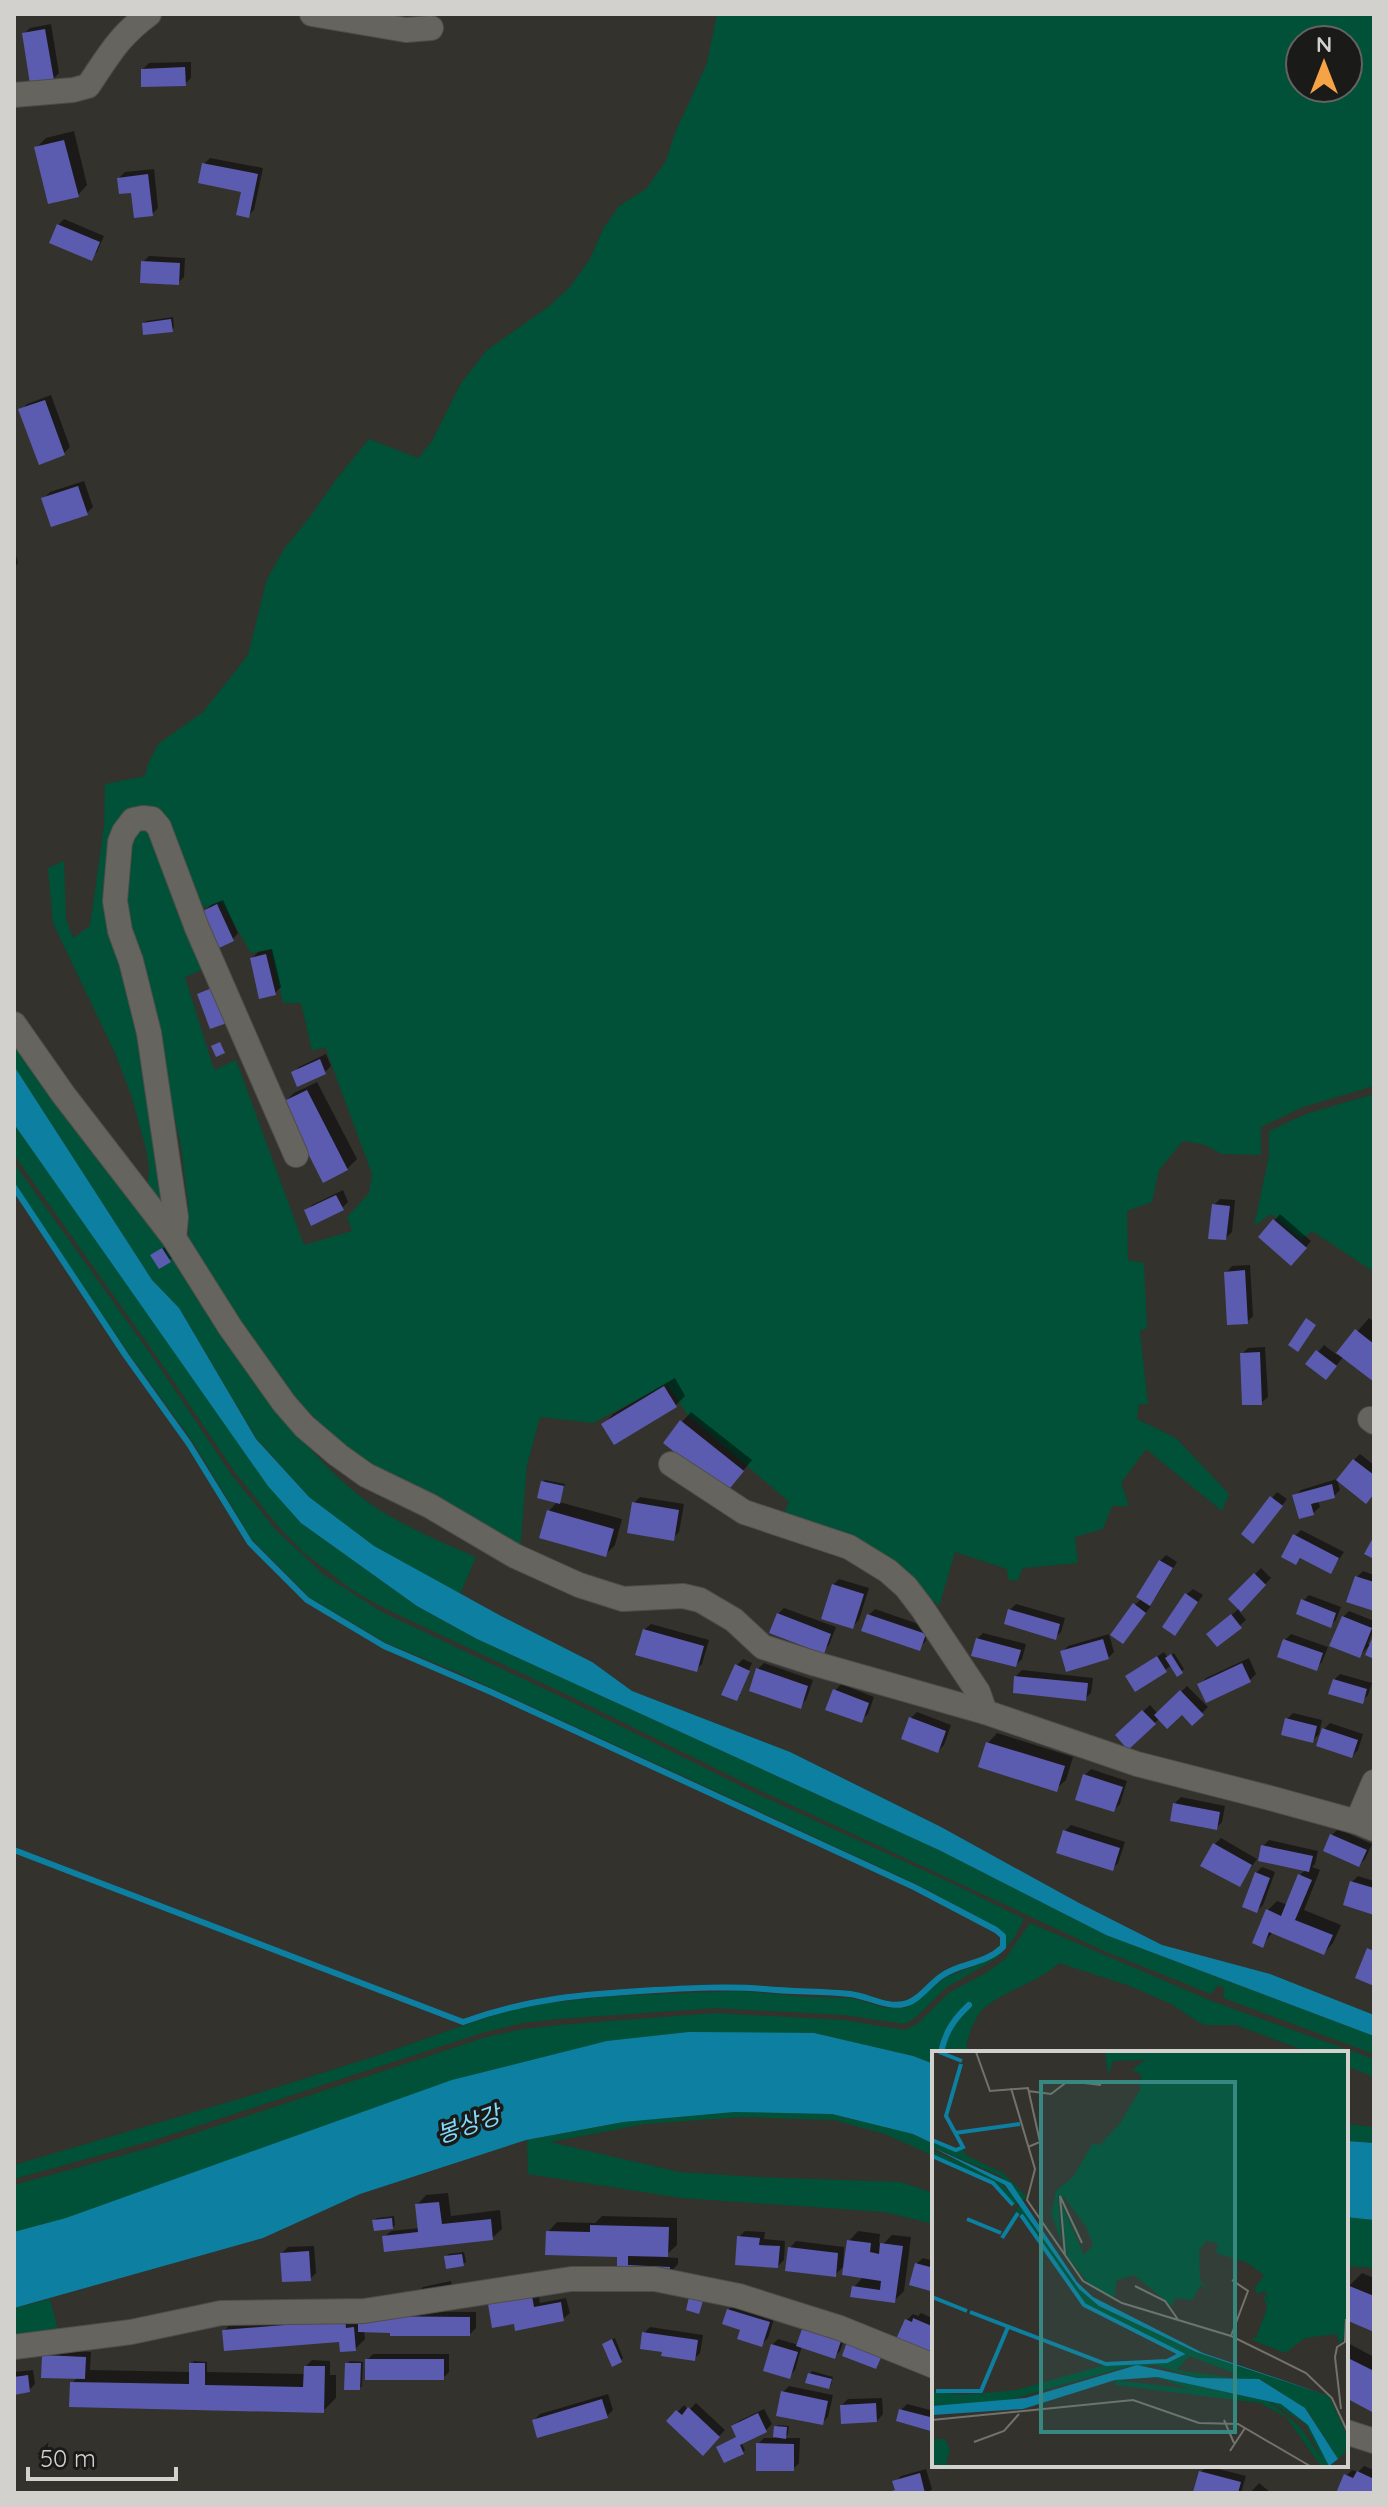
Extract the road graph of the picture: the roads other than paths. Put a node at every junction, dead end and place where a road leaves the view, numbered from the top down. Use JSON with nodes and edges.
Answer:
{"nodes":[{"id":1,"x":149,"y":14,"type":"edge"},
{"id":2,"x":312,"y":14,"type":"edge"},
{"id":3,"x":431,"y":28,"type":"dead end"},
{"id":4,"x":14,"y":95,"type":"edge"},
{"id":5,"x":14,"y":1024,"type":"edge"},
{"id":6,"x":296,"y":1155,"type":"dead end"},
{"id":7,"x":174,"y":1238,"type":"junction"},
{"id":8,"x":671,"y":1464,"type":"dead end"},
{"id":9,"x":985,"y":1712,"type":"junction"},
{"id":10,"x":1374,"y":1782,"type":"edge"},
{"id":11,"x":1365,"y":1825,"type":"edge"},
{"id":12,"x":14,"y":2347,"type":"edge"},
{"id":13,"x":932,"y":2365,"type":"edge"},
{"id":14,"x":1348,"y":2433,"type":"edge"},
{"id":15,"x":1374,"y":2441,"type":"edge"}],
"edges":[{"from":1,"to":4,"type":"street"},
{"from":2,"to":3,"type":"street"},
{"from":5,"to":7,"type":"street"},
{"from":6,"to":7,"type":"street"},
{"from":7,"to":9,"type":"street"},
{"from":8,"to":9,"type":"street"},
{"from":9,"to":11,"type":"street"},
{"from":10,"to":11,"type":"street"},
{"from":12,"to":13,"type":"street"},
{"from":14,"to":15,"type":"street"}]}
